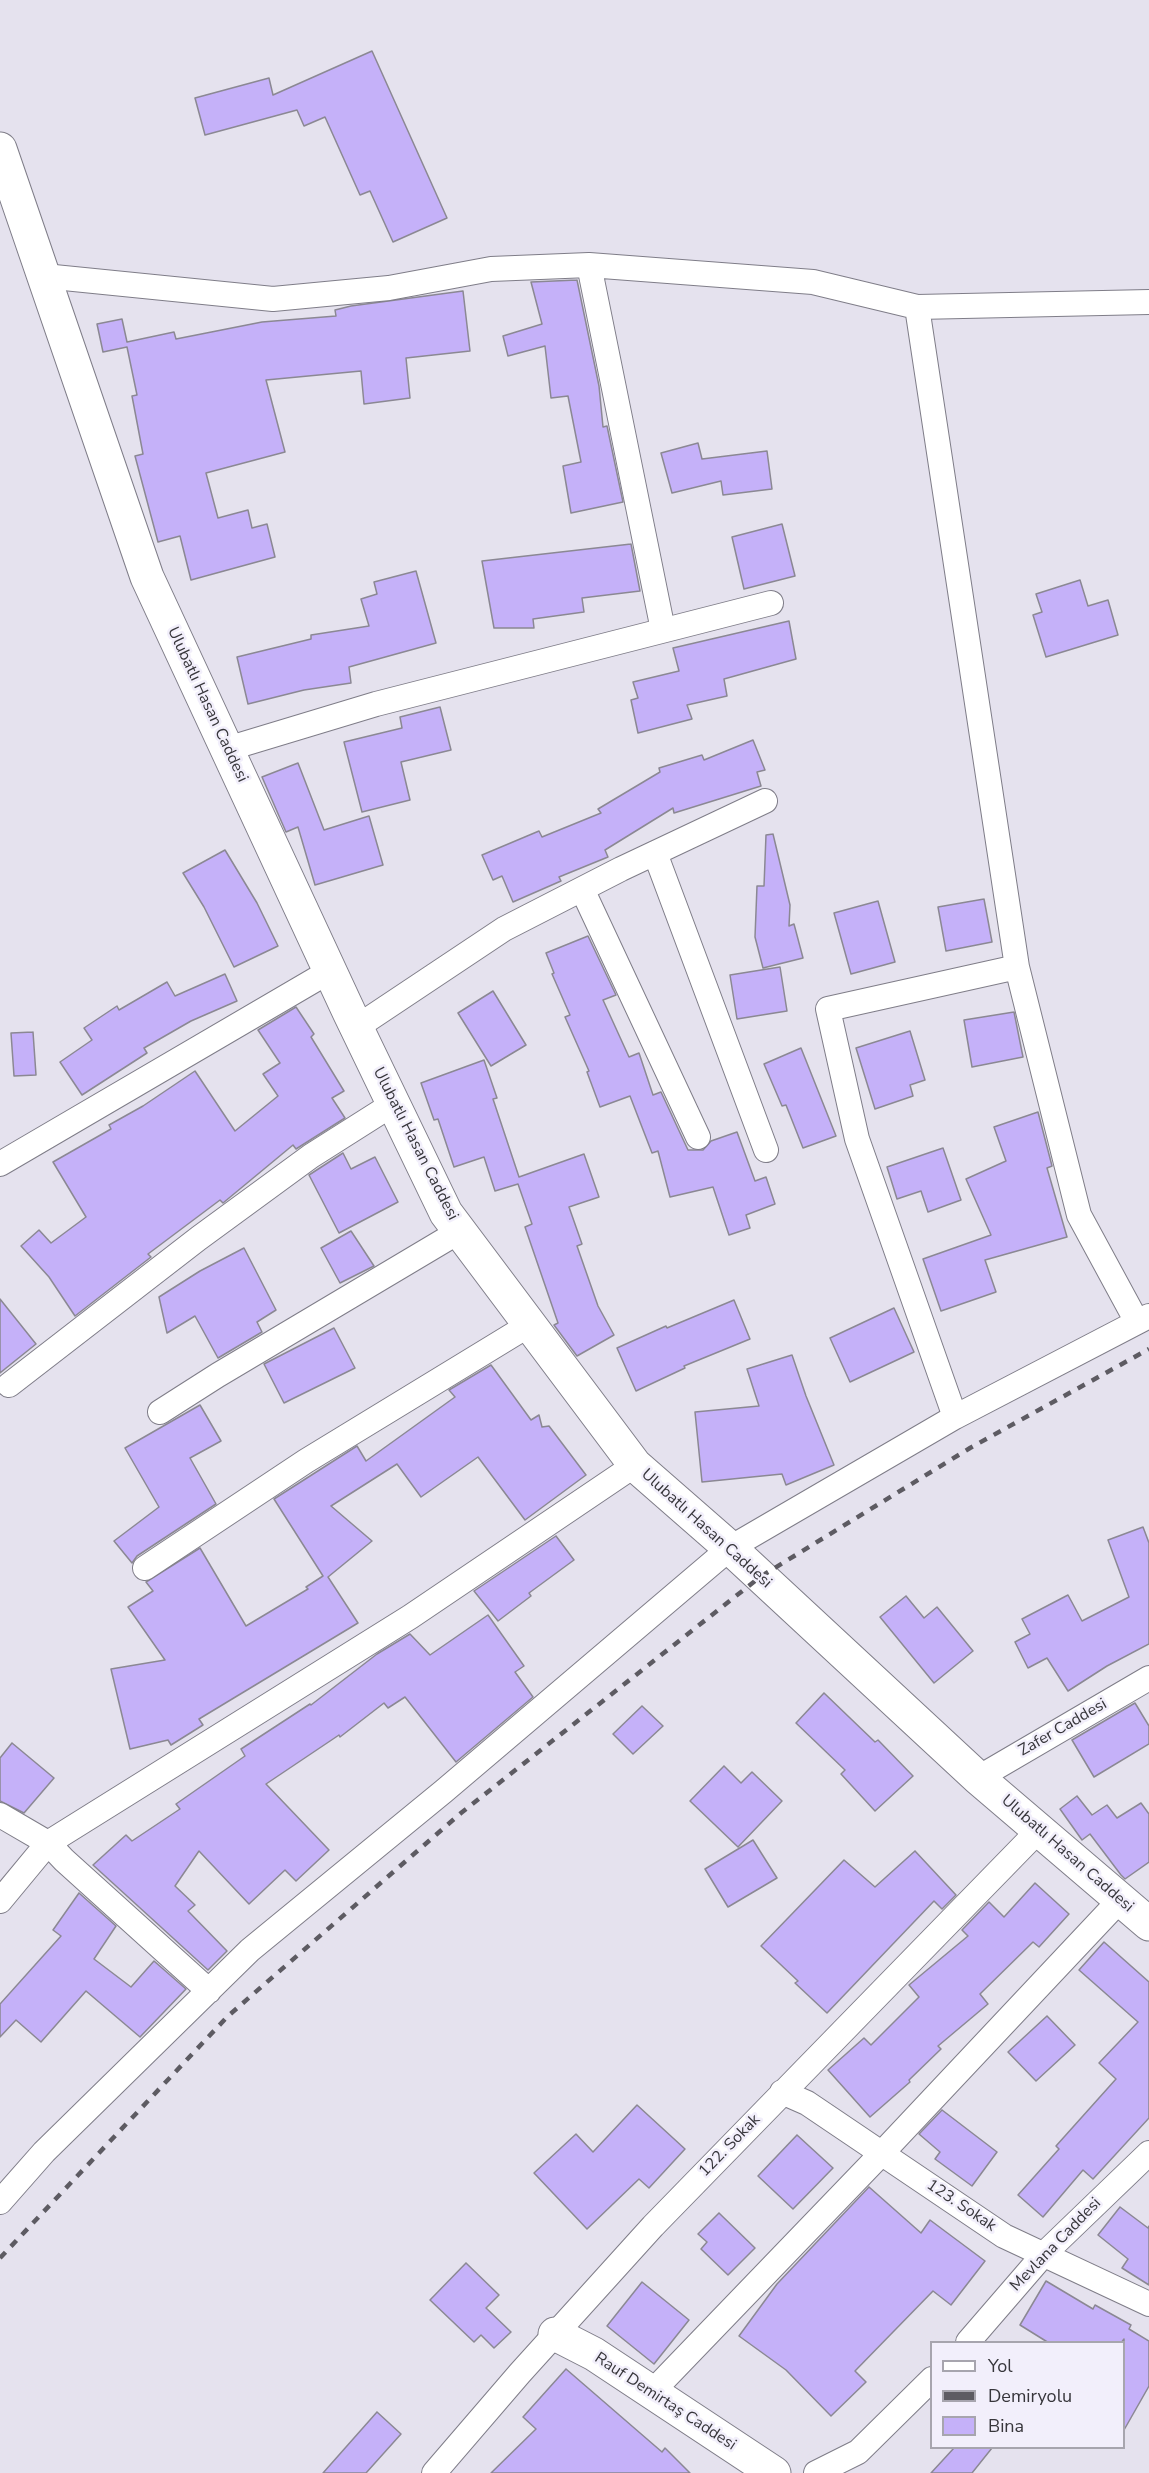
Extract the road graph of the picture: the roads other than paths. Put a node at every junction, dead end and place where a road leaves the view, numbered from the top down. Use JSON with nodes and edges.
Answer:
{"nodes":[{"id":1,"x":0,"y":149,"type":"edge"},
{"id":2,"x":589,"y":265,"type":"junction"},
{"id":3,"x":44,"y":276,"type":"junction"},
{"id":4,"x":1149,"y":302,"type":"edge"},
{"id":5,"x":917,"y":307,"type":"junction"},
{"id":6,"x":771,"y":603,"type":"dead end"},
{"id":7,"x":663,"y":630,"type":"junction"},
{"id":8,"x":227,"y":749,"type":"junction"},
{"id":9,"x":765,"y":801,"type":"dead end"},
{"id":10,"x":655,"y":853,"type":"junction"},
{"id":11,"x":582,"y":889,"type":"junction"},
{"id":12,"x":1017,"y":967,"type":"junction"},
{"id":13,"x":330,"y":971,"type":"junction"},
{"id":14,"x":357,"y":1027,"type":"junction"},
{"id":15,"x":393,"y":1104,"type":"junction"},
{"id":16,"x":698,"y":1137,"type":"dead end"},
{"id":17,"x":766,"y":1150,"type":"dead end"},
{"id":18,"x":0,"y":1164,"type":"edge"},
{"id":19,"x":460,"y":1231,"type":"junction"},
{"id":20,"x":1143,"y":1319,"type":"edge"},
{"id":21,"x":529,"y":1325,"type":"junction"},
{"id":22,"x":9,"y":1385,"type":"dead end"},
{"id":23,"x":160,"y":1412,"type":"dead end"},
{"id":24,"x":955,"y":1417,"type":"junction"},
{"id":25,"x":635,"y":1465,"type":"junction"},
{"id":26,"x":730,"y":1548,"type":"junction"},
{"id":27,"x":145,"y":1568,"type":"dead end"},
{"id":28,"x":1149,"y":1678,"type":"edge"},
{"id":29,"x":978,"y":1778,"type":"junction"},
{"id":30,"x":0,"y":1815,"type":"edge"},
{"id":31,"x":1039,"y":1830,"type":"junction"},
{"id":32,"x":48,"y":1843,"type":"junction"},
{"id":33,"x":0,"y":1901,"type":"edge"},
{"id":34,"x":1140,"y":1914,"type":"edge"},
{"id":35,"x":208,"y":1991,"type":"junction"},
{"id":36,"x":782,"y":2092,"type":"junction"},
{"id":37,"x":882,"y":2153,"type":"junction"},
{"id":38,"x":1149,"y":2153,"type":"edge"},
{"id":39,"x":0,"y":2202,"type":"edge"},
{"id":40,"x":1044,"y":2254,"type":"junction"},
{"id":41,"x":1149,"y":2304,"type":"edge"},
{"id":42,"x":555,"y":2334,"type":"junction"},
{"id":43,"x":970,"y":2341,"type":"edge"},
{"id":44,"x":930,"y":2381,"type":"edge"},
{"id":45,"x":651,"y":2392,"type":"junction"},
{"id":46,"x":434,"y":2473,"type":"edge"},
{"id":47,"x":774,"y":2473,"type":"edge"},
{"id":48,"x":816,"y":2473,"type":"edge"}],
"edges":[{"from":1,"to":3,"type":"street","name":"Ulubatlı Hasan Caddesi"},
{"from":2,"to":3,"type":"street"},
{"from":2,"to":5,"type":"street"},
{"from":2,"to":7,"type":"street"},
{"from":3,"to":8,"type":"street","name":"Ulubatlı Hasan Caddesi"},
{"from":4,"to":5,"type":"street"},
{"from":5,"to":12,"type":"street"},
{"from":6,"to":7,"type":"street"},
{"from":7,"to":8,"type":"street"},
{"from":8,"to":13,"type":"street","name":"Ulubatlı Hasan Caddesi"},
{"from":9,"to":10,"type":"street"},
{"from":10,"to":11,"type":"street"},
{"from":10,"to":17,"type":"street"},
{"from":11,"to":14,"type":"street"},
{"from":11,"to":16,"type":"street"},
{"from":12,"to":20,"type":"street"},
{"from":12,"to":24,"type":"street"},
{"from":13,"to":14,"type":"street","name":"Ulubatlı Hasan Caddesi"},
{"from":13,"to":18,"type":"street"},
{"from":14,"to":15,"type":"street","name":"Ulubatlı Hasan Caddesi"},
{"from":15,"to":19,"type":"street","name":"Ulubatlı Hasan Caddesi"},
{"from":15,"to":22,"type":"street"},
{"from":19,"to":21,"type":"street","name":"Ulubatlı Hasan Caddesi"},
{"from":19,"to":23,"type":"street"},
{"from":20,"to":24,"type":"street"},
{"from":21,"to":25,"type":"street","name":"Ulubatlı Hasan Caddesi"},
{"from":21,"to":27,"type":"street"},
{"from":24,"to":26,"type":"street"},
{"from":25,"to":26,"type":"street","name":"Ulubatlı Hasan Caddesi"},
{"from":25,"to":32,"type":"street"},
{"from":26,"to":29,"type":"street","name":"Ulubatlı Hasan Caddesi"},
{"from":26,"to":35,"type":"street"},
{"from":28,"to":29,"type":"street","name":"Zafer Caddesi"},
{"from":29,"to":31,"type":"street","name":"Ulubatlı Hasan Caddesi"},
{"from":30,"to":32,"type":"street"},
{"from":31,"to":34,"type":"street","name":"Ulubatlı Hasan Caddesi"},
{"from":31,"to":36,"type":"street","name":"122. Sokak"},
{"from":32,"to":33,"type":"street"},
{"from":32,"to":35,"type":"street"},
{"from":34,"to":37,"type":"street"},
{"from":35,"to":39,"type":"street"},
{"from":36,"to":37,"type":"street","name":"123. Sokak"},
{"from":36,"to":42,"type":"street","name":"122. Sokak"},
{"from":37,"to":40,"type":"street","name":"123. Sokak"},
{"from":37,"to":45,"type":"street"},
{"from":38,"to":40,"type":"street","name":"Mevlana Caddesi"},
{"from":40,"to":41,"type":"street","name":"123. Sokak"},
{"from":40,"to":43,"type":"street","name":"Mevlana Caddesi"},
{"from":42,"to":45,"type":"street","name":"Rauf Demirtaş Caddesi"},
{"from":42,"to":46,"type":"street","name":"122. Sokak"},
{"from":44,"to":48,"type":"street"},
{"from":45,"to":47,"type":"street","name":"Rauf Demirtaş Caddesi"}]}
